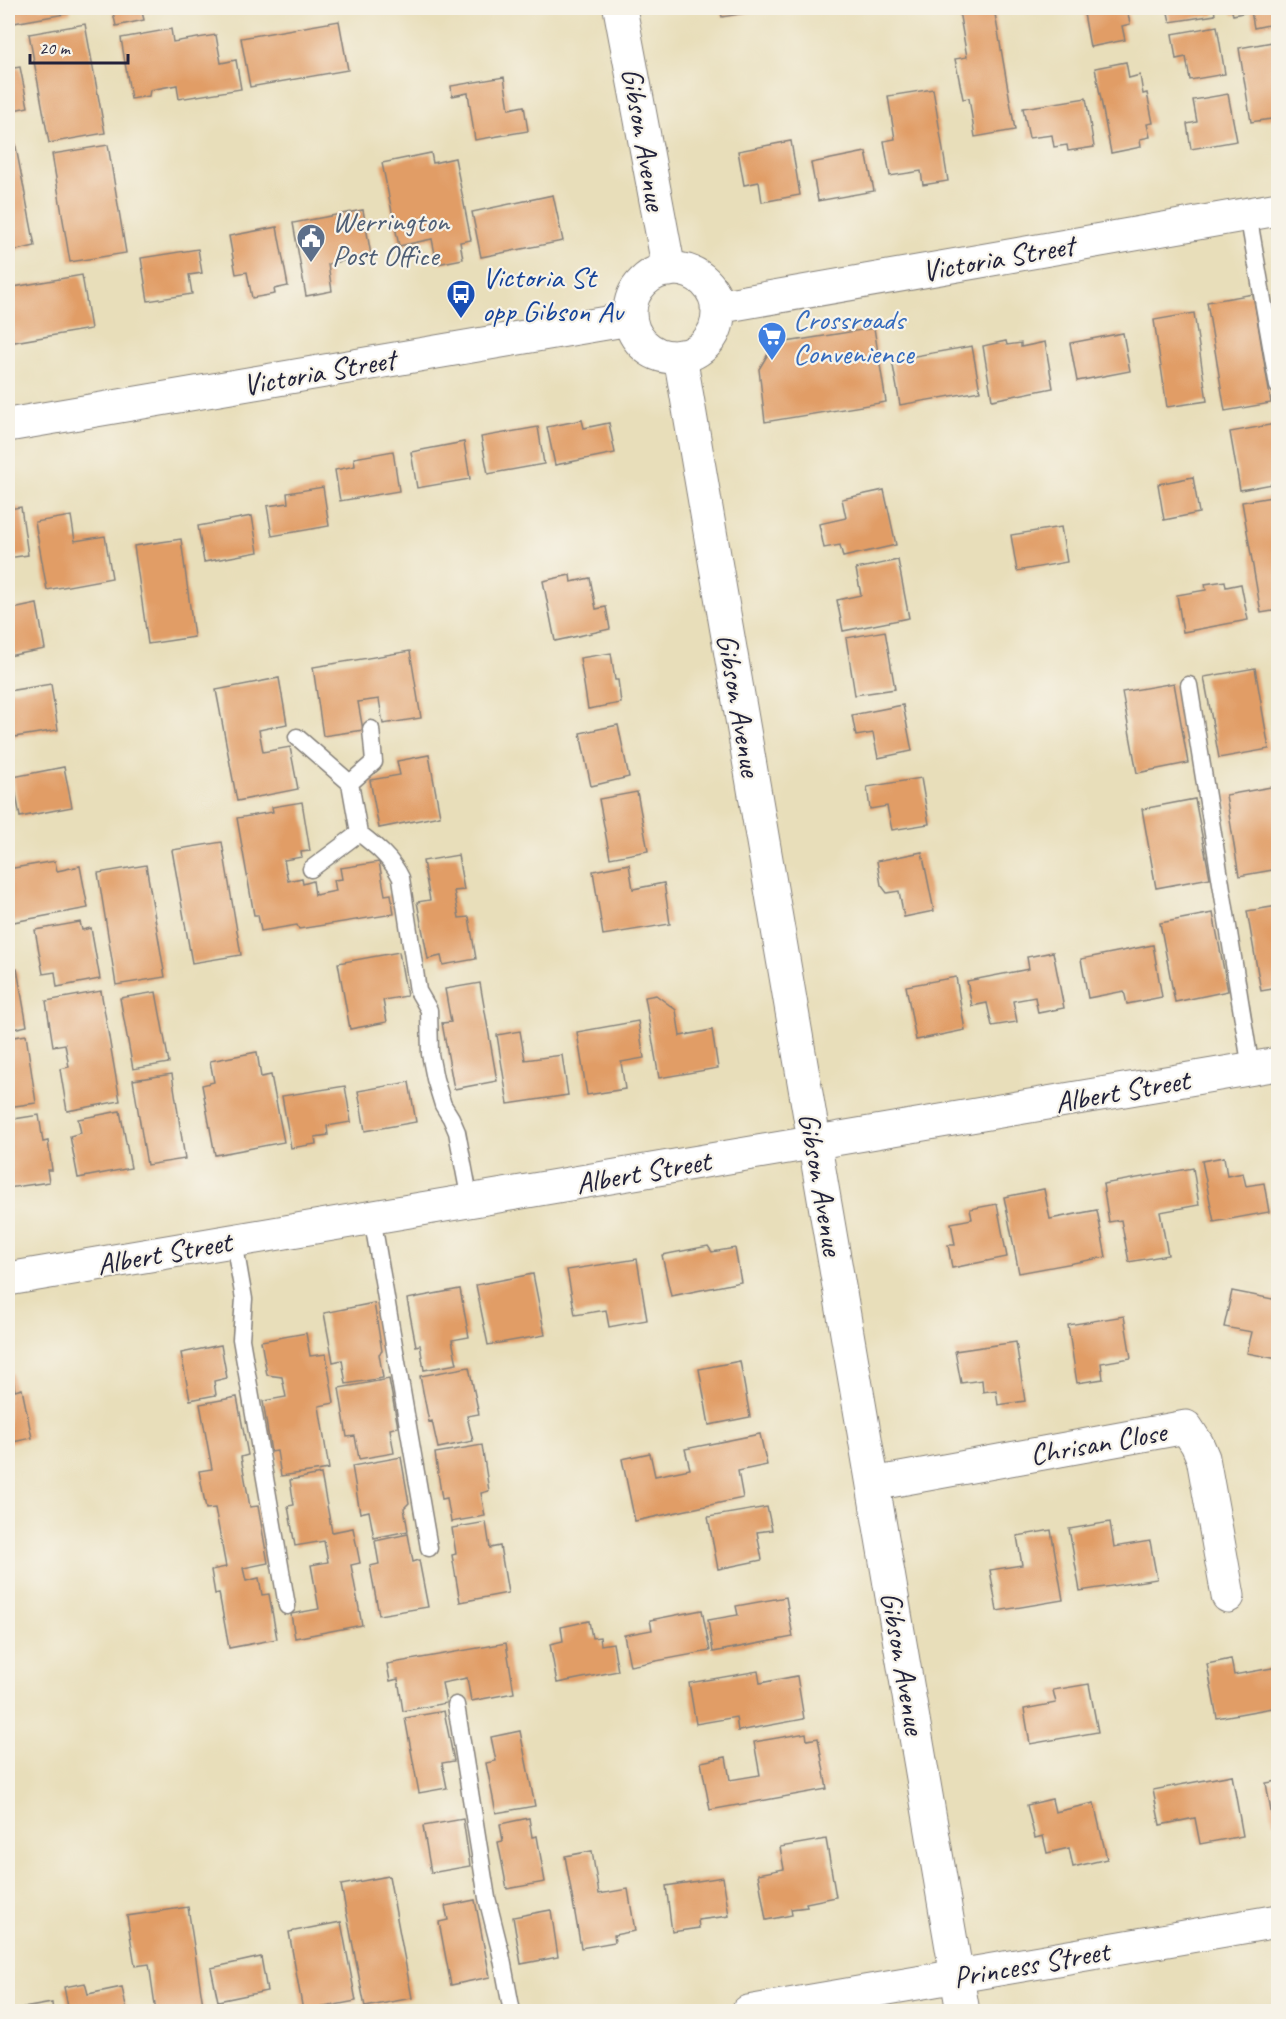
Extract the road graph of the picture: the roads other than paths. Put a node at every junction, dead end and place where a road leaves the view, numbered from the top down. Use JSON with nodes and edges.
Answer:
{"nodes":[{"id":1,"x":620,"y":8,"type":"edge"},
{"id":2,"x":1263,"y":212,"type":"edge"},
{"id":3,"x":669,"y":270,"type":"junction"},
{"id":4,"x":717,"y":307,"type":"junction"},
{"id":5,"x":630,"y":319,"type":"junction"},
{"id":6,"x":680,"y":356,"type":"junction"},
{"id":7,"x":1278,"y":386,"type":"edge"},
{"id":8,"x":8,"y":425,"type":"edge"},
{"id":9,"x":1189,"y":685,"type":"dead end"},
{"id":10,"x":371,"y":729,"type":"dead end"},
{"id":11,"x":297,"y":737,"type":"dead end"},
{"id":12,"x":350,"y":783,"type":"junction"},
{"id":13,"x":359,"y":833,"type":"junction"},
{"id":14,"x":311,"y":869,"type":"dead end"},
{"id":15,"x":1265,"y":1066,"type":"edge"},
{"id":16,"x":814,"y":1143,"type":"junction"},
{"id":17,"x":470,"y":1201,"type":"junction"},
{"id":18,"x":372,"y":1217,"type":"junction"},
{"id":19,"x":234,"y":1241,"type":"junction"},
{"id":20,"x":8,"y":1279,"type":"edge"},
{"id":21,"x":873,"y":1484,"type":"junction"},
{"id":22,"x":429,"y":1548,"type":"dead end"},
{"id":23,"x":1228,"y":1596,"type":"dead end"},
{"id":24,"x":287,"y":1606,"type":"dead end"},
{"id":25,"x":456,"y":1705,"type":"dead end"},
{"id":26,"x":1278,"y":1921,"type":"edge"},
{"id":27,"x":957,"y":1976,"type":"junction"},
{"id":28,"x":512,"y":2012,"type":"edge"},
{"id":29,"x":748,"y":2012,"type":"edge"},
{"id":30,"x":963,"y":2012,"type":"edge"}],
"edges":[{"from":1,"to":3,"type":"street","name":"Gibson Avenue"},
{"from":2,"to":4,"type":"street","name":"Victoria Street"},
{"from":2,"to":7,"type":"lane"},
{"from":3,"to":4,"type":"street"},
{"from":3,"to":5,"type":"street"},
{"from":4,"to":6,"type":"street"},
{"from":5,"to":6,"type":"street"},
{"from":5,"to":8,"type":"street","name":"Victoria Street"},
{"from":6,"to":16,"type":"street","name":"Gibson Avenue"},
{"from":9,"to":15,"type":"lane"},
{"from":10,"to":12,"type":"lane"},
{"from":11,"to":12,"type":"lane"},
{"from":12,"to":13,"type":"lane"},
{"from":13,"to":14,"type":"lane"},
{"from":13,"to":17,"type":"lane"},
{"from":15,"to":16,"type":"street","name":"Albert Street"},
{"from":16,"to":17,"type":"street","name":"Albert Street"},
{"from":16,"to":21,"type":"street","name":"Gibson Avenue"},
{"from":17,"to":18,"type":"street","name":"Albert Street"},
{"from":18,"to":19,"type":"street","name":"Albert Street"},
{"from":18,"to":22,"type":"lane"},
{"from":19,"to":20,"type":"street","name":"Albert Street"},
{"from":19,"to":24,"type":"lane"},
{"from":21,"to":23,"type":"street","name":"Chrisan Close"},
{"from":21,"to":27,"type":"street","name":"Gibson Avenue"},
{"from":25,"to":28,"type":"lane"},
{"from":26,"to":27,"type":"street","name":"Princess Street"},
{"from":27,"to":29,"type":"street","name":"Princess Street"},
{"from":27,"to":30,"type":"street","name":"Gibson Avenue"}]}
